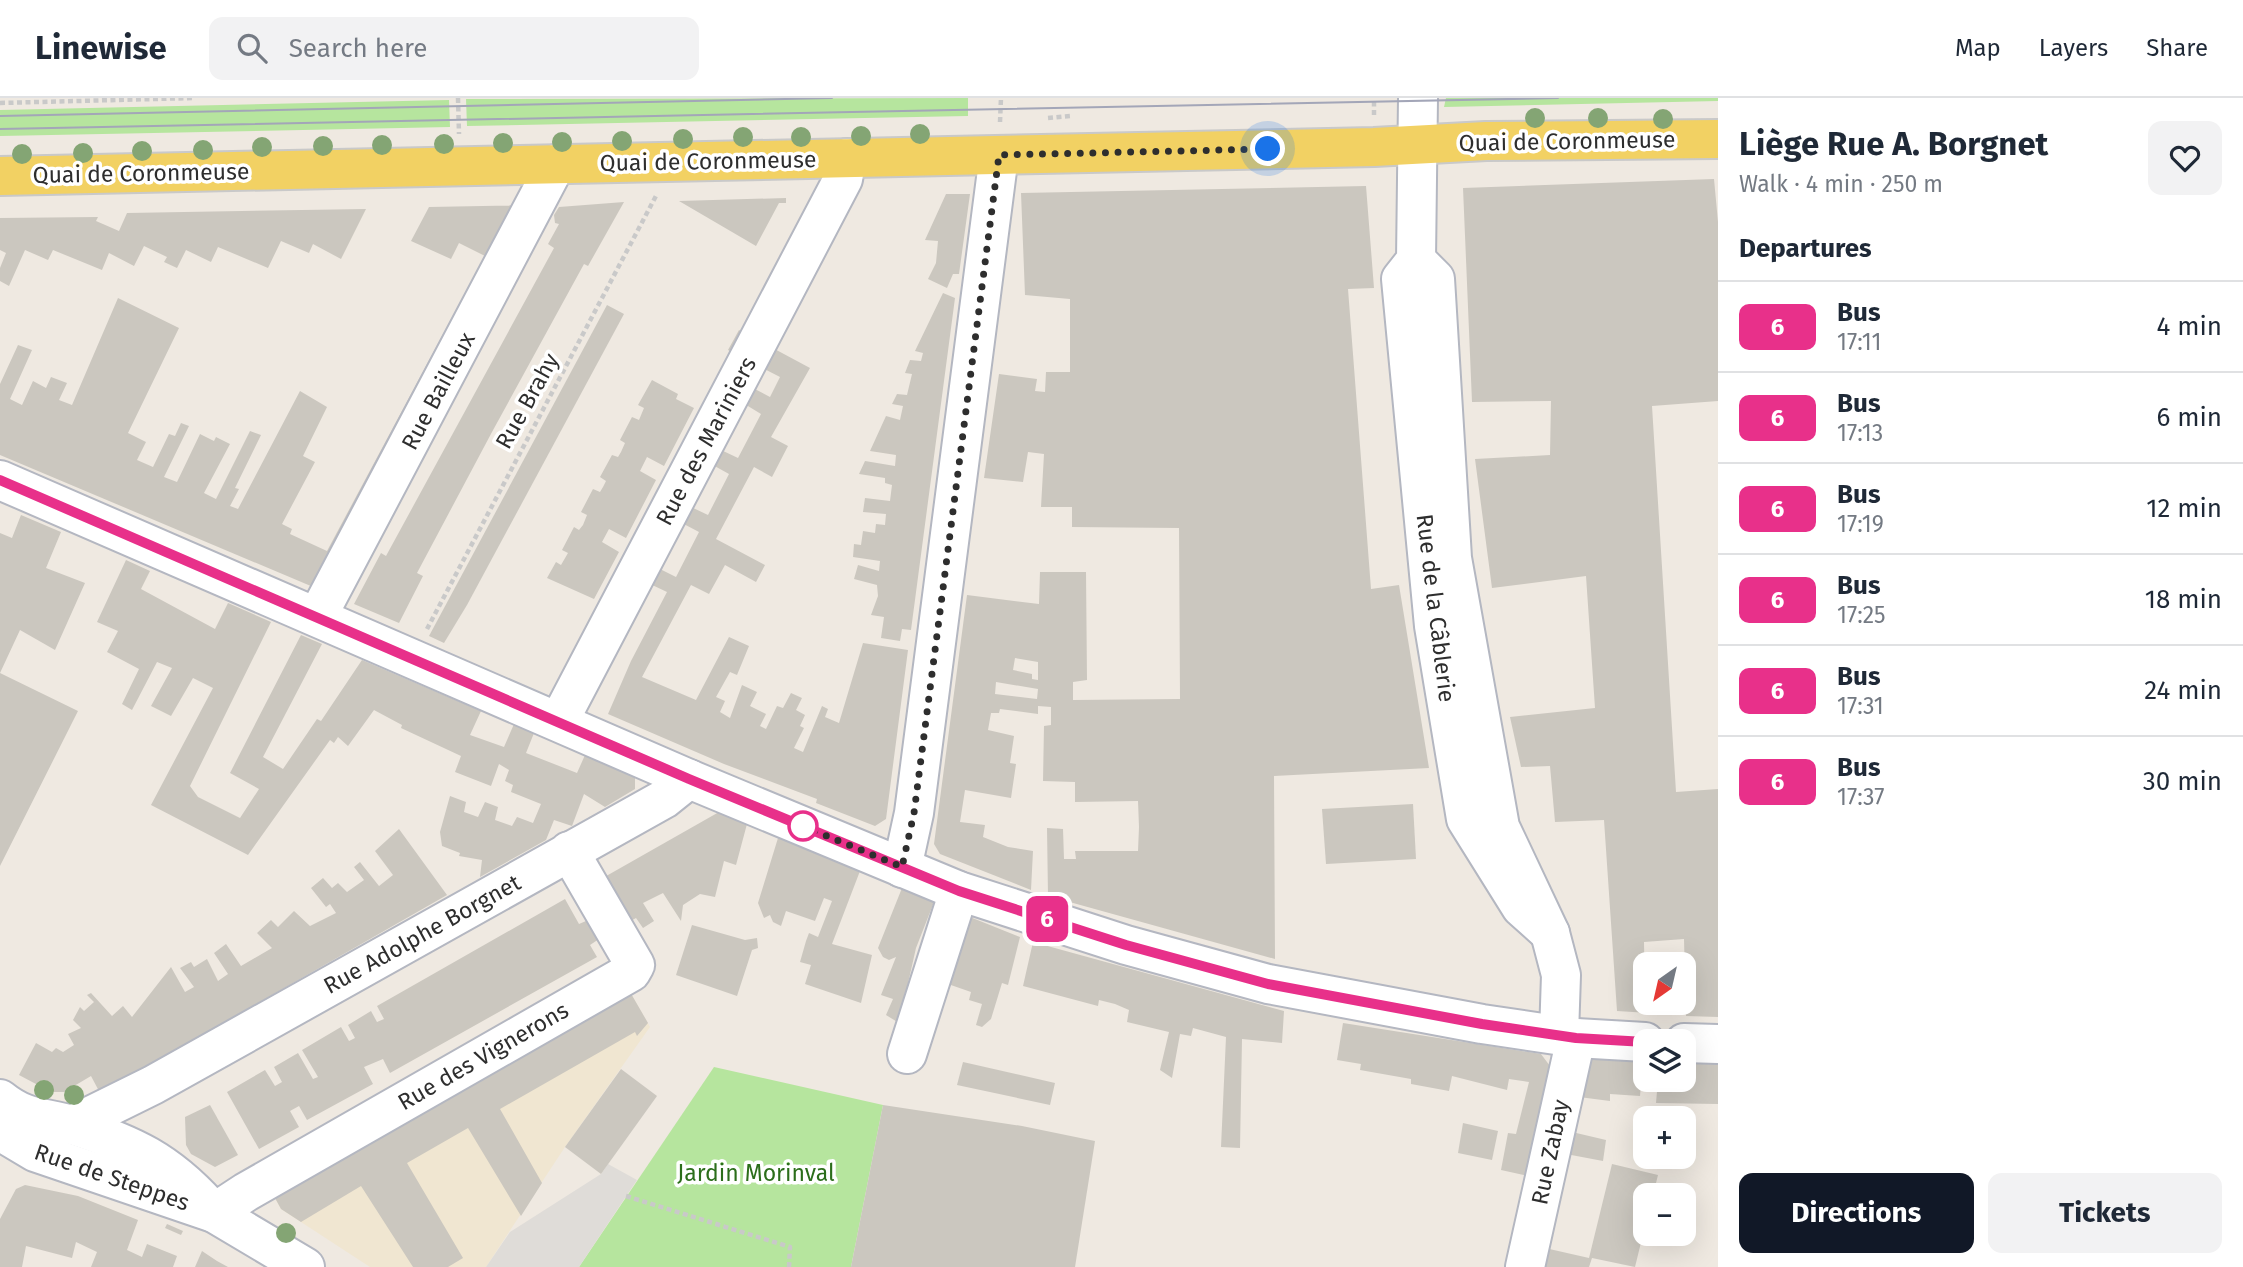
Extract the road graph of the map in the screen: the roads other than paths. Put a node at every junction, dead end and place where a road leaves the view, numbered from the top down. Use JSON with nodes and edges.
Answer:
{"nodes":[{"id":1,"x":1418,"y":98,"type":"edge"},
{"id":2,"x":999,"y":137,"type":"junction"},
{"id":3,"x":1718,"y":139,"type":"edge"},
{"id":4,"x":1416,"y":145,"type":"junction"},
{"id":5,"x":848,"y":158,"type":"junction"},
{"id":6,"x":556,"y":164,"type":"junction"},
{"id":7,"x":0,"y":176,"type":"edge"},
{"id":8,"x":0,"y":480,"type":"edge"},
{"id":9,"x":317,"y":617,"type":"junction"},
{"id":10,"x":559,"y":721,"type":"junction"},
{"id":11,"x":689,"y":779,"type":"junction"},
{"id":12,"x":569,"y":851,"type":"junction"},
{"id":13,"x":902,"y":867,"type":"junction"},
{"id":14,"x":959,"y":891,"type":"junction"},
{"id":15,"x":1567,"y":1036,"type":"junction"},
{"id":16,"x":1633,"y":1041,"type":"edge"},
{"id":17,"x":1696,"y":1043,"type":"edge"},
{"id":18,"x":1718,"y":1044,"type":"edge"},
{"id":19,"x":907,"y":1054,"type":"dead end"},
{"id":20,"x":153,"y":1085,"type":"junction"},
{"id":21,"x":72,"y":1125,"type":"junction"},
{"id":22,"x":6,"y":1131,"type":"edge"},
{"id":23,"x":119,"y":1142,"type":"junction"},
{"id":24,"x":90,"y":1169,"type":"junction"},
{"id":25,"x":214,"y":1213,"type":"junction"},
{"id":26,"x":305,"y":1267,"type":"edge"},
{"id":27,"x":1525,"y":1267,"type":"edge"}],
"edges":[{"from":1,"to":4,"type":"street"},
{"from":2,"to":4,"type":"main road","name":"Quai de Coronmeuse"},
{"from":2,"to":5,"type":"main road","name":"Quai de Coronmeuse"},
{"from":2,"to":13,"type":"street"},
{"from":3,"to":4,"type":"main road","name":"Quai de Coronmeuse"},
{"from":4,"to":15,"type":"street","name":"Rue de la Câblerie"},
{"from":5,"to":6,"type":"main road","name":"Quai de Coronmeuse"},
{"from":5,"to":10,"type":"street","name":"Rue des Mariniers"},
{"from":6,"to":7,"type":"main road","name":"Quai de Coronmeuse"},
{"from":6,"to":9,"type":"street","name":"Rue Bailleux"},
{"from":8,"to":9,"type":"street"},
{"from":9,"to":10,"type":"street"},
{"from":10,"to":11,"type":"street"},
{"from":11,"to":12,"type":"street","name":"Rue Adolphe Borgnet"},
{"from":11,"to":13,"type":"street"},
{"from":12,"to":20,"type":"street","name":"Rue Adolphe Borgnet"},
{"from":12,"to":25,"type":"street","name":"Rue des Vignerons"},
{"from":13,"to":14,"type":"street"},
{"from":14,"to":15,"type":"street"},
{"from":14,"to":19,"type":"street"},
{"from":15,"to":16,"type":"street"},
{"from":15,"to":27,"type":"street","name":"Rue Zabay"},
{"from":17,"to":18,"type":"street"},
{"from":20,"to":21,"type":"street","name":"Rue Adolphe Borgnet"},
{"from":20,"to":23,"type":"street","name":"Rue Adolphe Borgnet"},
{"from":21,"to":22,"type":"street","name":"Rue de Steppes"},
{"from":21,"to":23,"type":"street","name":"Rue de Steppes"},
{"from":22,"to":24,"type":"street","name":"Rue de Steppes"},
{"from":23,"to":24,"type":"street","name":"Rue Adolphe Borgnet"},
{"from":23,"to":25,"type":"street","name":"Rue de Steppes"},
{"from":24,"to":25,"type":"street","name":"Rue de Steppes"},
{"from":25,"to":26,"type":"street","name":"Rue de Steppes"}]}
